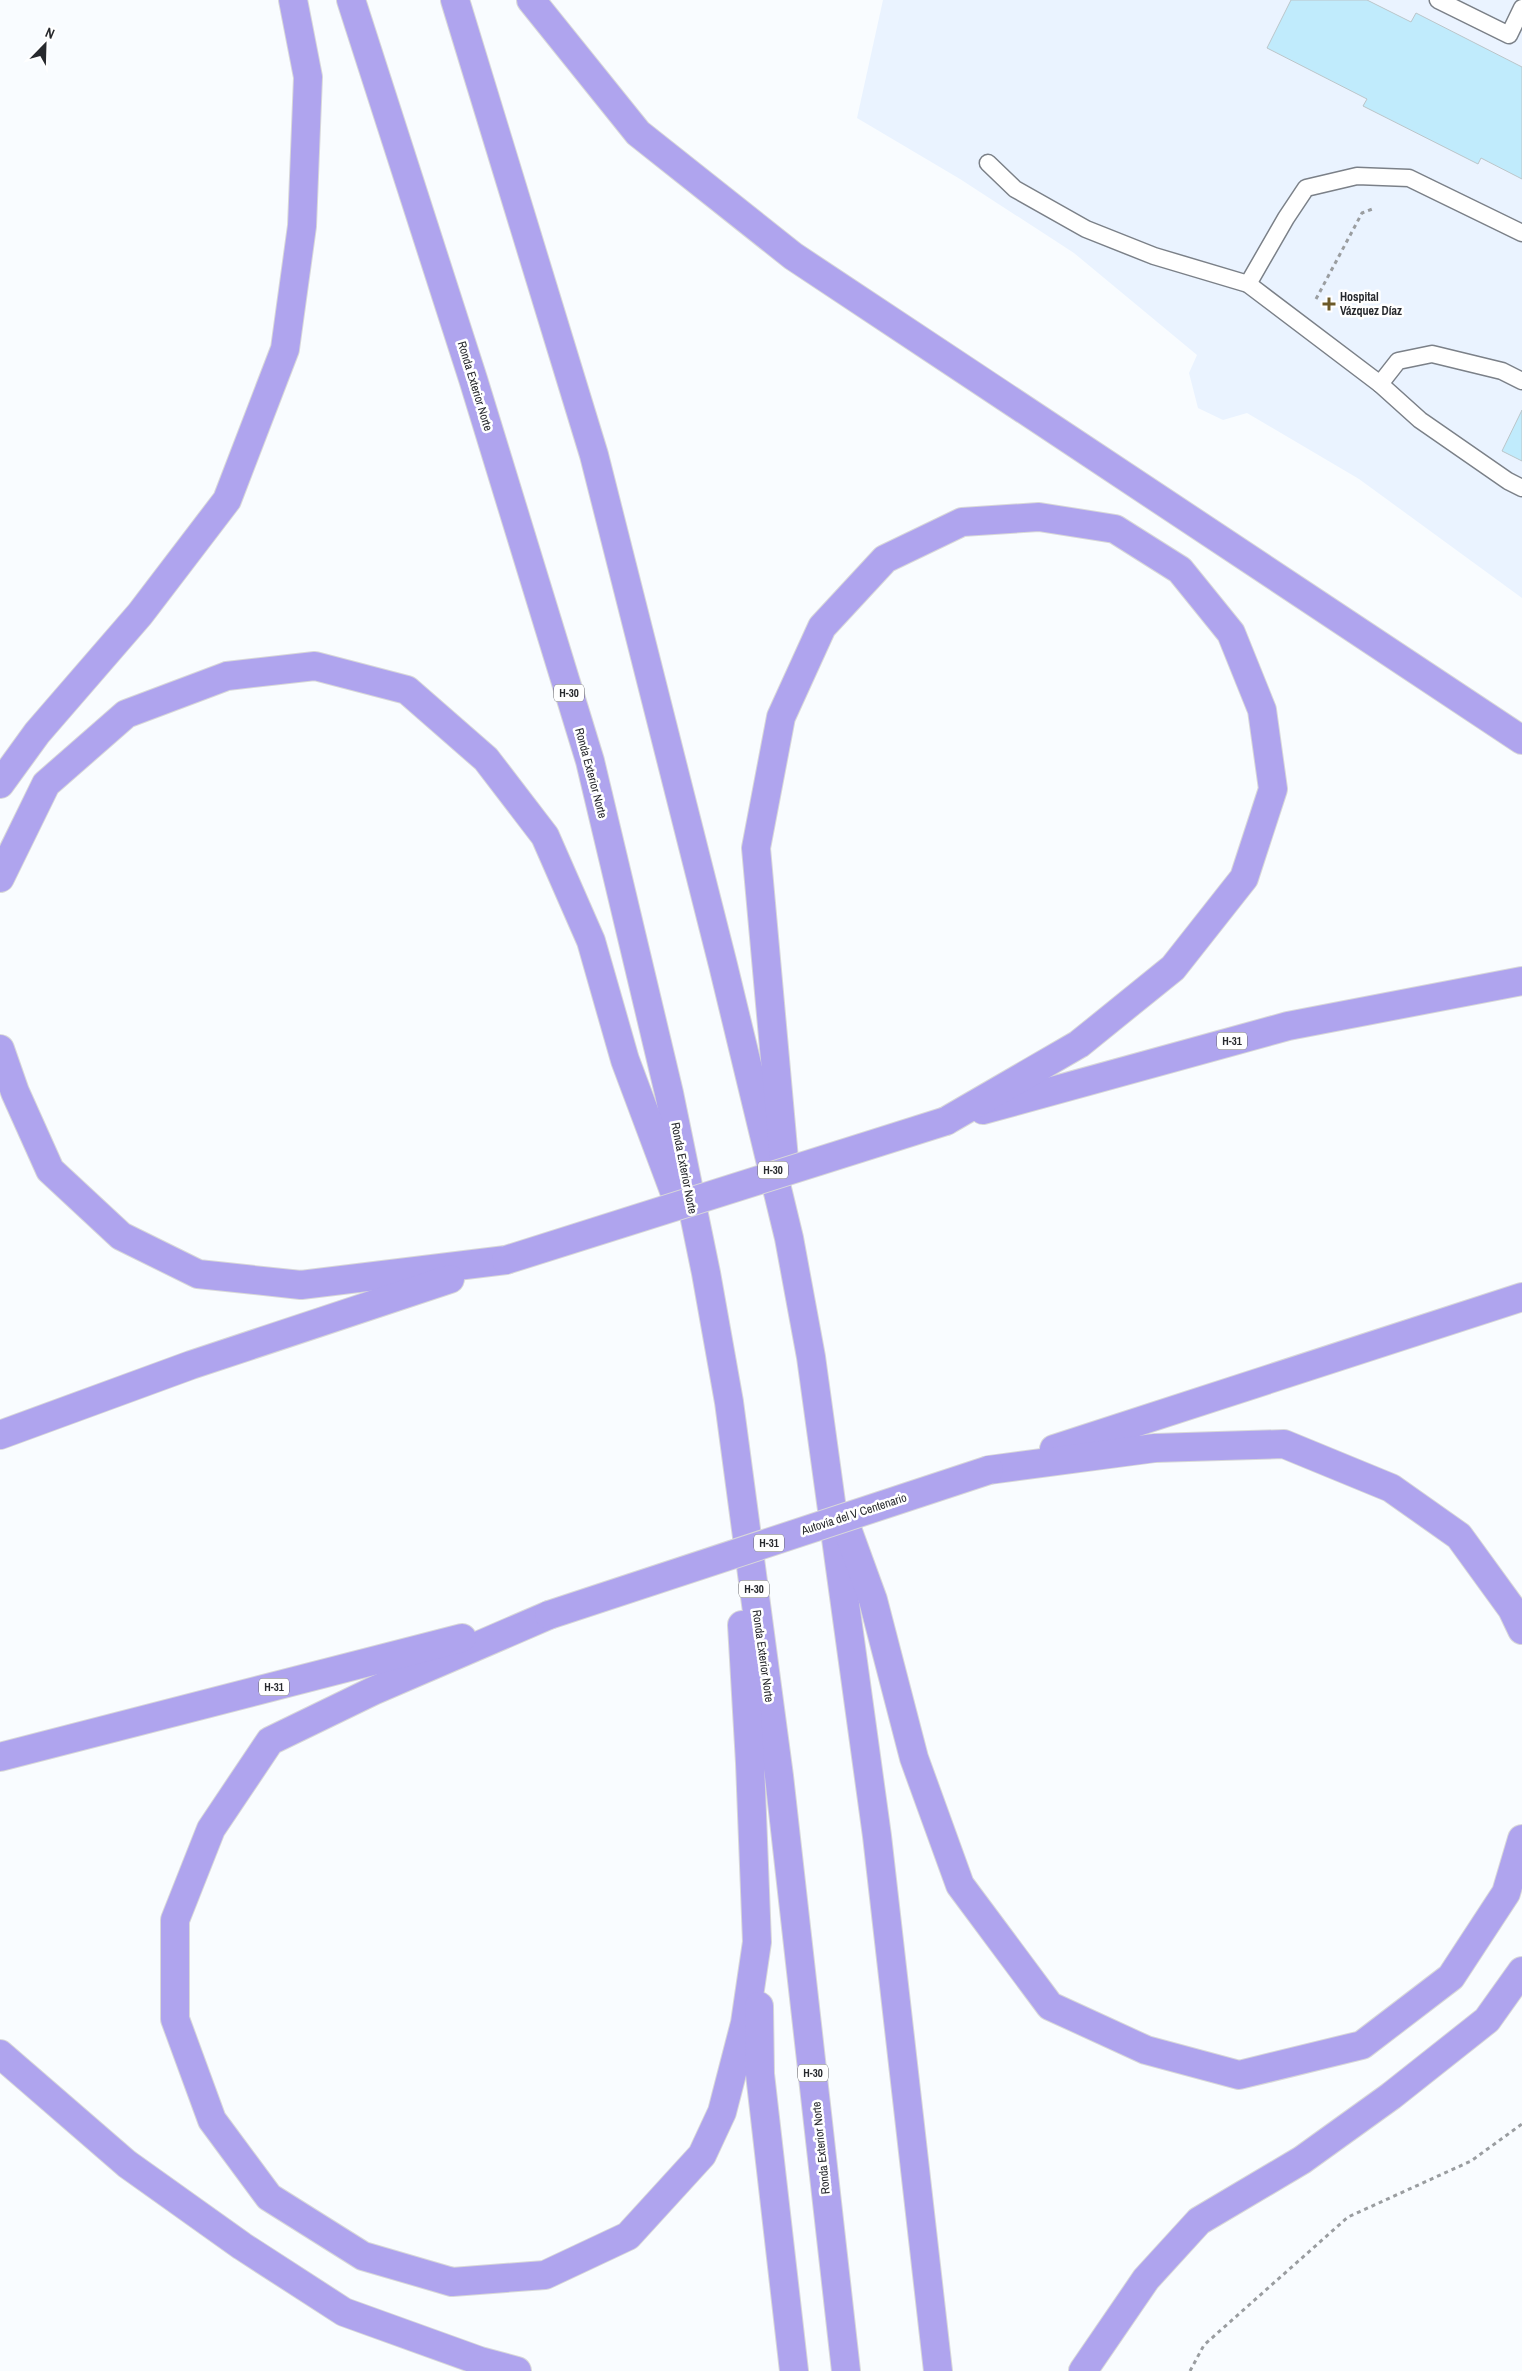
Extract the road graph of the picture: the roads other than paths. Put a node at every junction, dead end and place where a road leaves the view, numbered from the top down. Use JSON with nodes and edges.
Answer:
{"nodes":[{"id":1,"x":293,"y":0,"type":"edge"},
{"id":2,"x":351,"y":0,"type":"edge"},
{"id":3,"x":455,"y":0,"type":"edge"},
{"id":4,"x":531,"y":0,"type":"edge"},
{"id":5,"x":1438,"y":0,"type":"edge"},
{"id":6,"x":1522,"y":8,"type":"edge"},
{"id":7,"x":988,"y":163,"type":"dead end"},
{"id":8,"x":1522,"y":233,"type":"edge"},
{"id":9,"x":1248,"y":284,"type":"junction"},
{"id":10,"x":1522,"y":381,"type":"edge"},
{"id":11,"x":1380,"y":384,"type":"junction"},
{"id":12,"x":1522,"y":488,"type":"edge"},
{"id":13,"x":1522,"y":740,"type":"edge"},
{"id":14,"x":0,"y":784,"type":"edge"},
{"id":15,"x":0,"y":878,"type":"edge"},
{"id":16,"x":1522,"y":981,"type":"edge"},
{"id":17,"x":0,"y":1048,"type":"edge"},
{"id":18,"x":946,"y":1121,"type":"junction"},
{"id":19,"x":789,"y":1238,"type":"junction"},
{"id":20,"x":506,"y":1260,"type":"junction"},
{"id":21,"x":706,"y":1273,"type":"junction"},
{"id":22,"x":1522,"y":1297,"type":"edge"},
{"id":23,"x":729,"y":1402,"type":"junction"},
{"id":24,"x":0,"y":1435,"type":"edge"},
{"id":25,"x":989,"y":1470,"type":"junction"},
{"id":26,"x":826,"y":1472,"type":"junction"},
{"id":27,"x":548,"y":1615,"type":"junction"},
{"id":28,"x":1522,"y":1630,"type":"edge"},
{"id":29,"x":0,"y":1757,"type":"edge"},
{"id":30,"x":1522,"y":1839,"type":"edge"},
{"id":31,"x":757,"y":1942,"type":"junction"},
{"id":32,"x":1522,"y":1972,"type":"edge"},
{"id":33,"x":0,"y":2054,"type":"edge"},
{"id":34,"x":517,"y":2371,"type":"edge"},
{"id":35,"x":794,"y":2371,"type":"edge"},
{"id":36,"x":846,"y":2371,"type":"edge"},
{"id":37,"x":938,"y":2371,"type":"edge"},
{"id":38,"x":1083,"y":2371,"type":"edge"}],
"edges":[{"from":1,"to":14,"type":"highway"},
{"from":2,"to":21,"type":"highway","name":"Ronda Exterior Norte","number":"H-30"},
{"from":3,"to":19,"type":"highway","number":"H-30"},
{"from":4,"to":13,"type":"highway"},
{"from":5,"to":6,"type":"lane"},
{"from":7,"to":9,"type":"lane"},
{"from":8,"to":9,"type":"lane"},
{"from":9,"to":11,"type":"lane"},
{"from":10,"to":11,"type":"lane"},
{"from":11,"to":12,"type":"lane"},
{"from":15,"to":21,"type":"highway"},
{"from":16,"to":18,"type":"highway","number":"H-31"},
{"from":17,"to":20,"type":"highway"},
{"from":18,"to":19,"type":"highway"},
{"from":18,"to":20,"type":"highway","number":"H-31","bridge":true},
{"from":19,"to":26,"type":"highway","number":"H-30"},
{"from":20,"to":24,"type":"highway","number":"H-31"},
{"from":21,"to":23,"type":"highway","name":"Ronda Exterior Norte","number":"H-30"},
{"from":22,"to":25,"type":"highway","number":"H-31"},
{"from":23,"to":31,"type":"highway"},
{"from":23,"to":36,"type":"highway","name":"Ronda Exterior Norte","number":"H-30"},
{"from":25,"to":27,"type":"highway","name":"Autovía del V Centenario","number":"H-31","bridge":true},
{"from":25,"to":28,"type":"highway"},
{"from":26,"to":30,"type":"highway"},
{"from":26,"to":37,"type":"highway","number":"H-30"},
{"from":27,"to":29,"type":"highway","number":"H-31"},
{"from":27,"to":31,"type":"highway"},
{"from":31,"to":35,"type":"highway"},
{"from":32,"to":38,"type":"highway"},
{"from":33,"to":34,"type":"highway"}]}
